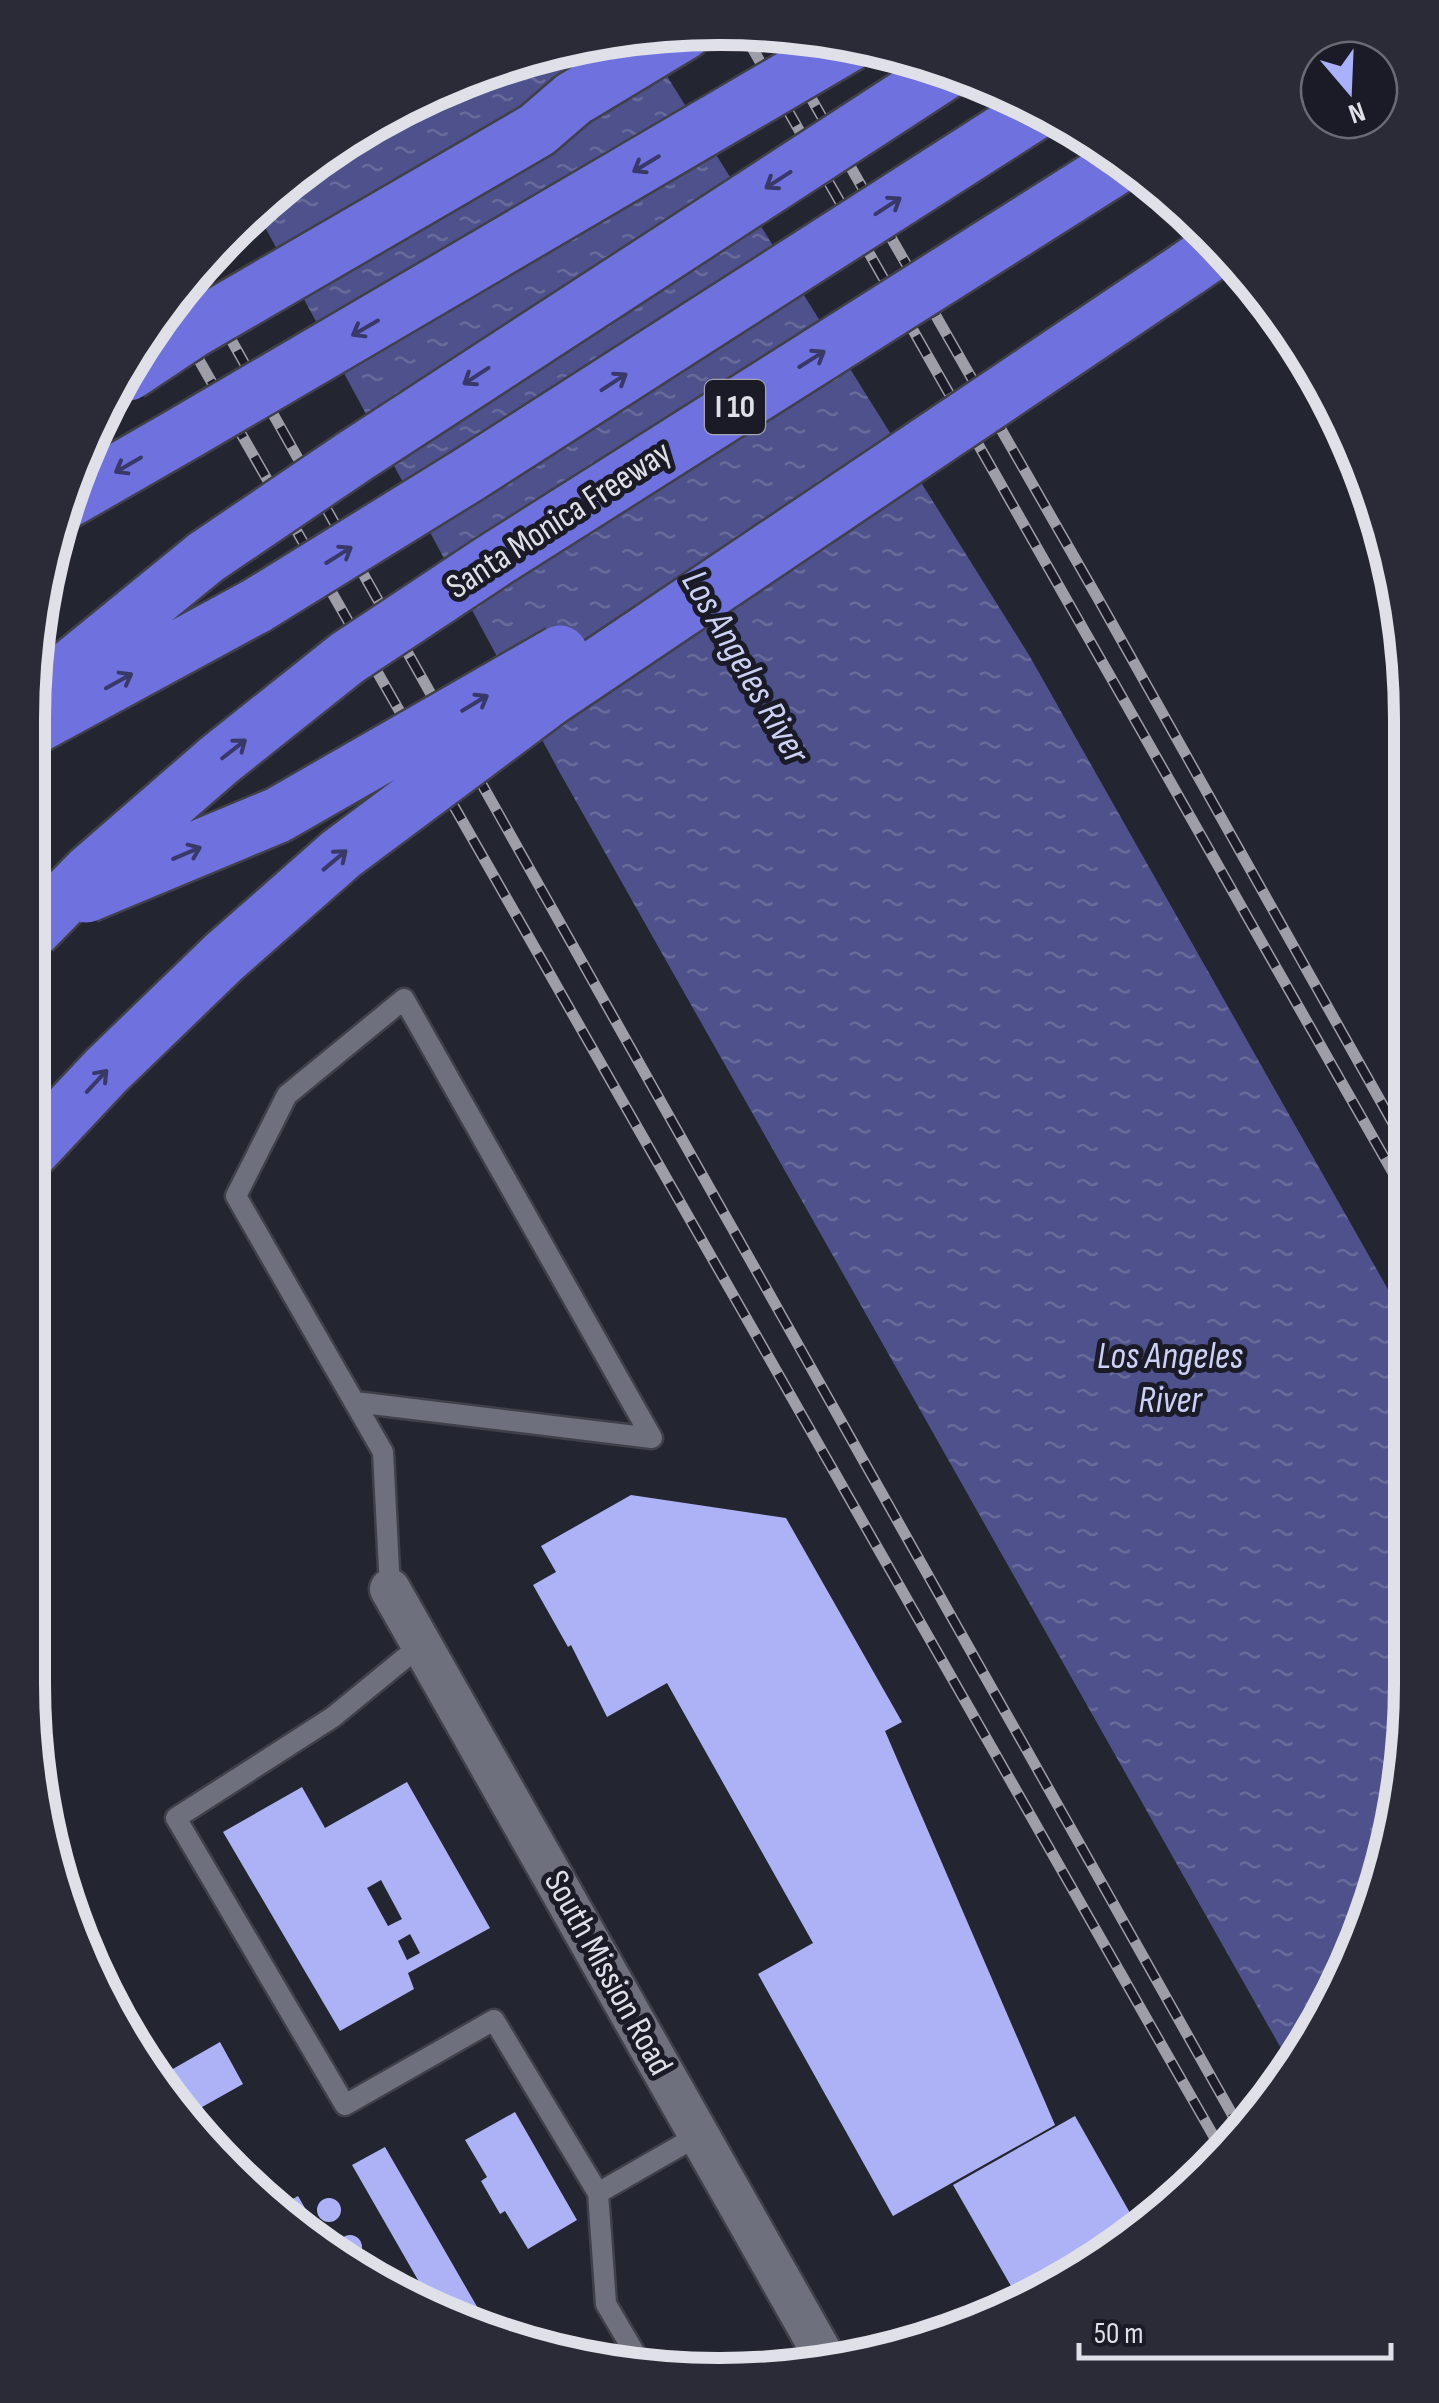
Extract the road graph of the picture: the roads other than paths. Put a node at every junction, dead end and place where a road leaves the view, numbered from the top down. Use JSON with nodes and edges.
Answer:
{"nodes":[{"id":1,"x":658,"y":48,"type":"edge"},
{"id":2,"x":830,"y":55,"type":"edge"},
{"id":3,"x":933,"y":80,"type":"edge"},
{"id":4,"x":573,"y":100,"type":"junction"},
{"id":5,"x":1025,"y":118,"type":"edge"},
{"id":6,"x":1110,"y":170,"type":"edge"},
{"id":7,"x":1204,"y":258,"type":"edge"},
{"id":8,"x":187,"y":305,"type":"edge"},
{"id":9,"x":151,"y":357,"type":"edge"},
{"id":10,"x":86,"y":490,"type":"edge"},
{"id":11,"x":46,"y":688,"type":"edge"},
{"id":12,"x":45,"y":721,"type":"edge"},
{"id":13,"x":45,"y":911,"type":"edge"},
{"id":14,"x":45,"y":918,"type":"edge"},
{"id":15,"x":45,"y":1136,"type":"edge"},
{"id":16,"x":355,"y":1402,"type":"junction"},
{"id":17,"x":390,"y":1589,"type":"joint"},
{"id":18,"x":422,"y":1644,"type":"junction"},
{"id":19,"x":699,"y":2135,"type":"junction"},
{"id":20,"x":598,"y":2193,"type":"junction"},
{"id":21,"x":820,"y":2350,"type":"edge"},
{"id":22,"x":628,"y":2352,"type":"edge"}],
"edges":[{"from":1,"to":4,"type":"highway"},
{"from":2,"to":10,"type":"highway","one_way":true,"bridge":true},
{"from":3,"to":11,"type":"highway","one_way":true,"bridge":true},
{"from":4,"to":8,"type":"highway","bridge":true},
{"from":4,"to":9,"type":"highway","bridge":true},
{"from":12,"to":5,"type":"highway","one_way":true,"bridge":true},
{"from":14,"to":6,"type":"highway","name":"Santa Monica Freeway","number":"I 10","one_way":true,"bridge":true},
{"from":13,"to":7,"type":"highway","one_way":true,"bridge":true},
{"from":15,"to":7,"type":"highway","one_way":true,"bridge":true},
{"from":16,"to":16,"type":"lane"},
{"from":16,"to":17,"type":"lane"},
{"from":17,"to":18,"type":"street","name":"South Mission Road"},
{"from":18,"to":19,"type":"street","name":"South Mission Road"},
{"from":18,"to":20,"type":"lane"},
{"from":19,"to":20,"type":"lane"},
{"from":19,"to":21,"type":"street","name":"South Mission Road"},
{"from":20,"to":22,"type":"lane"}]}
